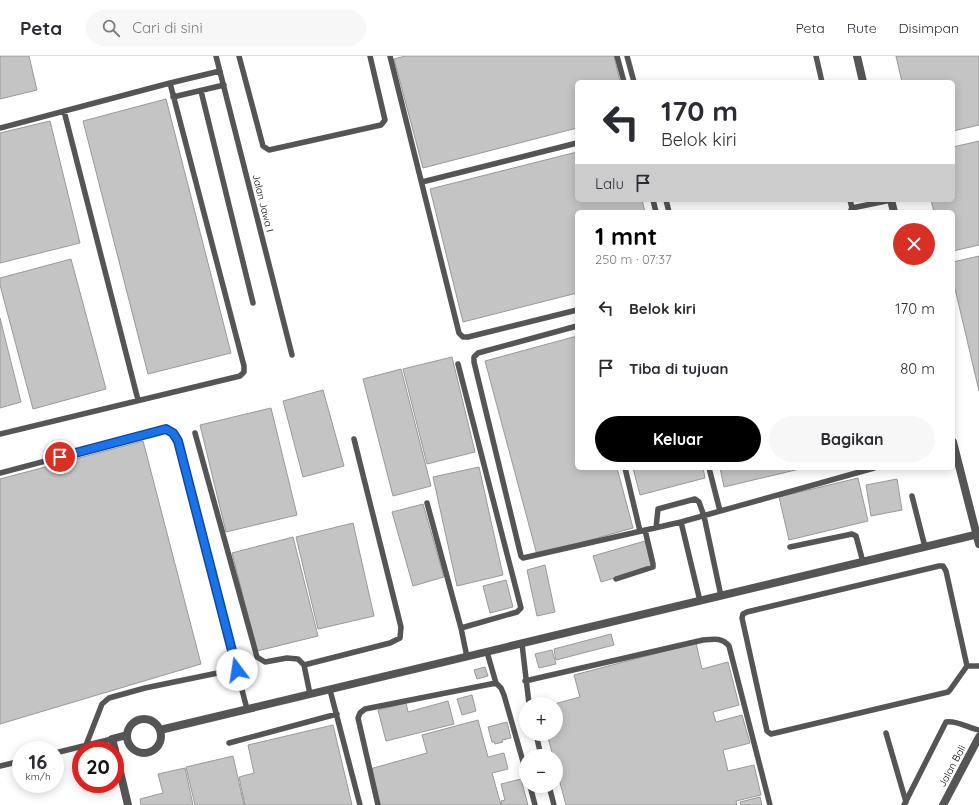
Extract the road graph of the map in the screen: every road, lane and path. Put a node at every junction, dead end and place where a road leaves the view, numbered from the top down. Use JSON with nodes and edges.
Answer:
{"nodes":[{"id":1,"x":216,"y":56,"type":"edge"},
{"id":2,"x":239,"y":56,"type":"edge"},
{"id":3,"x":370,"y":56,"type":"edge"},
{"id":4,"x":390,"y":56,"type":"edge"},
{"id":5,"x":617,"y":56,"type":"edge"},
{"id":6,"x":627,"y":56,"type":"edge"},
{"id":7,"x":816,"y":56,"type":"edge"},
{"id":8,"x":857,"y":56,"type":"edge"},
{"id":9,"x":220,"y":71,"type":"junction"},
{"id":10,"x":623,"y":80,"type":"edge"},
{"id":11,"x":633,"y":80,"type":"edge"},
{"id":12,"x":822,"y":80,"type":"edge"},
{"id":13,"x":863,"y":80,"type":"edge"},
{"id":14,"x":170,"y":83,"type":"junction"},
{"id":15,"x":224,"y":86,"type":"junction"},
{"id":16,"x":202,"y":91,"type":"junction"},
{"id":17,"x":173,"y":97,"type":"junction"},
{"id":18,"x":64,"y":111,"type":"junction"},
{"id":19,"x":0,"y":128,"type":"edge"},
{"id":20,"x":575,"y":144,"type":"edge"},
{"id":21,"x":422,"y":182,"type":"junction"},
{"id":22,"x":883,"y":202,"type":"edge"},
{"id":23,"x":851,"y":210,"type":"edge"},
{"id":24,"x":253,"y":303,"type":"dead end"},
{"id":25,"x":575,"y":310,"type":"edge"},
{"id":26,"x":575,"y":327,"type":"edge"},
{"id":27,"x":292,"y":355,"type":"dead end"},
{"id":28,"x":458,"y":364,"type":"dead end"},
{"id":29,"x":138,"y":400,"type":"junction"},
{"id":30,"x":195,"y":433,"type":"dead end"},
{"id":31,"x":0,"y":434,"type":"edge"},
{"id":32,"x":354,"y":439,"type":"dead end"},
{"id":33,"x":955,"y":449,"type":"edge"},
{"id":34,"x":626,"y":470,"type":"edge"},
{"id":35,"x":710,"y":470,"type":"edge"},
{"id":36,"x":867,"y":470,"type":"edge"},
{"id":37,"x":0,"y":473,"type":"edge"},
{"id":38,"x":912,"y":496,"type":"dead end"},
{"id":39,"x":427,"y":503,"type":"dead end"},
{"id":40,"x":720,"y":511,"type":"junction"},
{"id":41,"x":704,"y":516,"type":"junction"},
{"id":42,"x":681,"y":522,"type":"junction"},
{"id":43,"x":656,"y":528,"type":"junction"},
{"id":44,"x":643,"y":531,"type":"junction"},
{"id":45,"x":978,"y":534,"type":"edge"},
{"id":46,"x":979,"y":544,"type":"edge"},
{"id":47,"x":790,"y":547,"type":"dead end"},
{"id":48,"x":925,"y":547,"type":"junction"},
{"id":49,"x":863,"y":562,"type":"junction"},
{"id":50,"x":616,"y":579,"type":"dead end"},
{"id":51,"x":721,"y":596,"type":"junction"},
{"id":52,"x":700,"y":601,"type":"junction"},
{"id":53,"x":461,"y":628,"type":"junction"},
{"id":54,"x":522,"y":644,"type":"junction"},
{"id":55,"x":487,"y":652,"type":"junction"},
{"id":56,"x":467,"y":657,"type":"junction"},
{"id":57,"x":304,"y":665,"type":"junction"},
{"id":58,"x":969,"y":666,"type":"junction"},
{"id":59,"x":979,"y":666,"type":"edge"},
{"id":60,"x":237,"y":670,"type":"junction"},
{"id":61,"x":525,"y":681,"type":"junction"},
{"id":62,"x":496,"y":683,"type":"junction"},
{"id":63,"x":330,"y":690,"type":"junction"},
{"id":64,"x":310,"y":694,"type":"junction"},
{"id":65,"x":528,"y":697,"type":"edge"},
{"id":66,"x":247,"y":709,"type":"junction"},
{"id":67,"x":337,"y":714,"type":"junction"},
{"id":68,"x":160,"y":730,"type":"junction"},
{"id":69,"x":979,"y":730,"type":"edge"},
{"id":70,"x":886,"y":733,"type":"dead end"},
{"id":71,"x":127,"y":735,"type":"junction"},
{"id":72,"x":979,"y":737,"type":"edge"},
{"id":73,"x":112,"y":739,"type":"joint"},
{"id":74,"x":88,"y":741,"type":"edge"},
{"id":75,"x":103,"y":741,"type":"edge"},
{"id":76,"x":229,"y":743,"type":"dead end"},
{"id":77,"x":519,"y":749,"type":"edge"},
{"id":78,"x":12,"y":763,"type":"edge"},
{"id":79,"x":0,"y":766,"type":"edge"},
{"id":80,"x":124,"y":788,"type":"edge"},
{"id":81,"x":532,"y":793,"type":"edge"},
{"id":82,"x":551,"y":793,"type":"edge"},
{"id":83,"x":905,"y":803,"type":"edge"},
{"id":84,"x":128,"y":805,"type":"edge"},
{"id":85,"x":360,"y":805,"type":"edge"},
{"id":86,"x":378,"y":805,"type":"edge"},
{"id":87,"x":536,"y":805,"type":"edge"},
{"id":88,"x":554,"y":805,"type":"edge"},
{"id":89,"x":770,"y":805,"type":"edge"},
{"id":90,"x":943,"y":805,"type":"edge"}],
"edges":[{"from":1,"to":9,"type":"lane","name":"Jalan Jawa I"},
{"from":2,"to":3,"type":"lane"},
{"from":4,"to":21,"type":"lane"},
{"from":5,"to":10,"type":"lane"},
{"from":6,"to":11,"type":"lane"},
{"from":7,"to":12,"type":"lane"},
{"from":8,"to":13,"type":"street"},
{"from":9,"to":14,"type":"lane"},
{"from":9,"to":15,"type":"lane","name":"Jalan Jawa I"},
{"from":14,"to":17,"type":"lane"},
{"from":14,"to":18,"type":"lane"},
{"from":15,"to":16,"type":"lane"},
{"from":15,"to":27,"type":"lane","name":"Jalan Jawa I"},
{"from":16,"to":17,"type":"lane"},
{"from":16,"to":24,"type":"lane"},
{"from":17,"to":29,"type":"lane"},
{"from":18,"to":19,"type":"lane"},
{"from":18,"to":29,"type":"lane"},
{"from":20,"to":21,"type":"lane"},
{"from":21,"to":25,"type":"lane"},
{"from":22,"to":23,"type":"lane"},
{"from":26,"to":44,"type":"lane"},
{"from":28,"to":53,"type":"lane"},
{"from":29,"to":31,"type":"lane"},
{"from":30,"to":57,"type":"lane"},
{"from":32,"to":57,"type":"lane"},
{"from":33,"to":45,"type":"street"},
{"from":34,"to":44,"type":"lane"},
{"from":35,"to":40,"type":"lane"},
{"from":36,"to":40,"type":"lane"},
{"from":37,"to":60,"type":"lane"},
{"from":38,"to":48,"type":"lane"},
{"from":39,"to":53,"type":"lane"},
{"from":40,"to":41,"type":"lane"},
{"from":41,"to":42,"type":"lane"},
{"from":41,"to":43,"type":"lane"},
{"from":41,"to":51,"type":"lane"},
{"from":42,"to":43,"type":"lane"},
{"from":42,"to":52,"type":"lane"},
{"from":43,"to":44,"type":"lane"},
{"from":44,"to":50,"type":"lane"},
{"from":45,"to":46,"type":"street"},
{"from":45,"to":48,"type":"street"},
{"from":47,"to":49,"type":"lane"},
{"from":48,"to":49,"type":"street"},
{"from":49,"to":51,"type":"street"},
{"from":51,"to":52,"type":"street"},
{"from":52,"to":54,"type":"street"},
{"from":53,"to":56,"type":"lane"},
{"from":54,"to":55,"type":"street"},
{"from":54,"to":61,"type":"lane"},
{"from":55,"to":56,"type":"street"},
{"from":55,"to":62,"type":"lane"},
{"from":56,"to":63,"type":"street"},
{"from":57,"to":64,"type":"lane"},
{"from":58,"to":58,"type":"lane"},
{"from":58,"to":59,"type":"lane"},
{"from":60,"to":66,"type":"lane"},
{"from":60,"to":74,"type":"lane"},
{"from":61,"to":65,"type":"lane"},
{"from":61,"to":89,"type":"lane"},
{"from":62,"to":77,"type":"lane"},
{"from":62,"to":86,"type":"lane"},
{"from":63,"to":64,"type":"street"},
{"from":63,"to":67,"type":"lane"},
{"from":64,"to":66,"type":"street"},
{"from":66,"to":68,"type":"street"},
{"from":67,"to":76,"type":"lane"},
{"from":67,"to":85,"type":"lane"},
{"from":68,"to":71,"type":"street"},
{"from":68,"to":71,"type":"street"},
{"from":69,"to":83,"type":"lane"},
{"from":70,"to":83,"type":"lane"},
{"from":71,"to":73,"type":"street"},
{"from":72,"to":90,"type":"street","name":"Jalan Bali"},
{"from":73,"to":75,"type":"lane"},
{"from":78,"to":79,"type":"lane"},
{"from":80,"to":84,"type":"street"},
{"from":81,"to":87,"type":"lane"},
{"from":82,"to":88,"type":"lane"}]}
